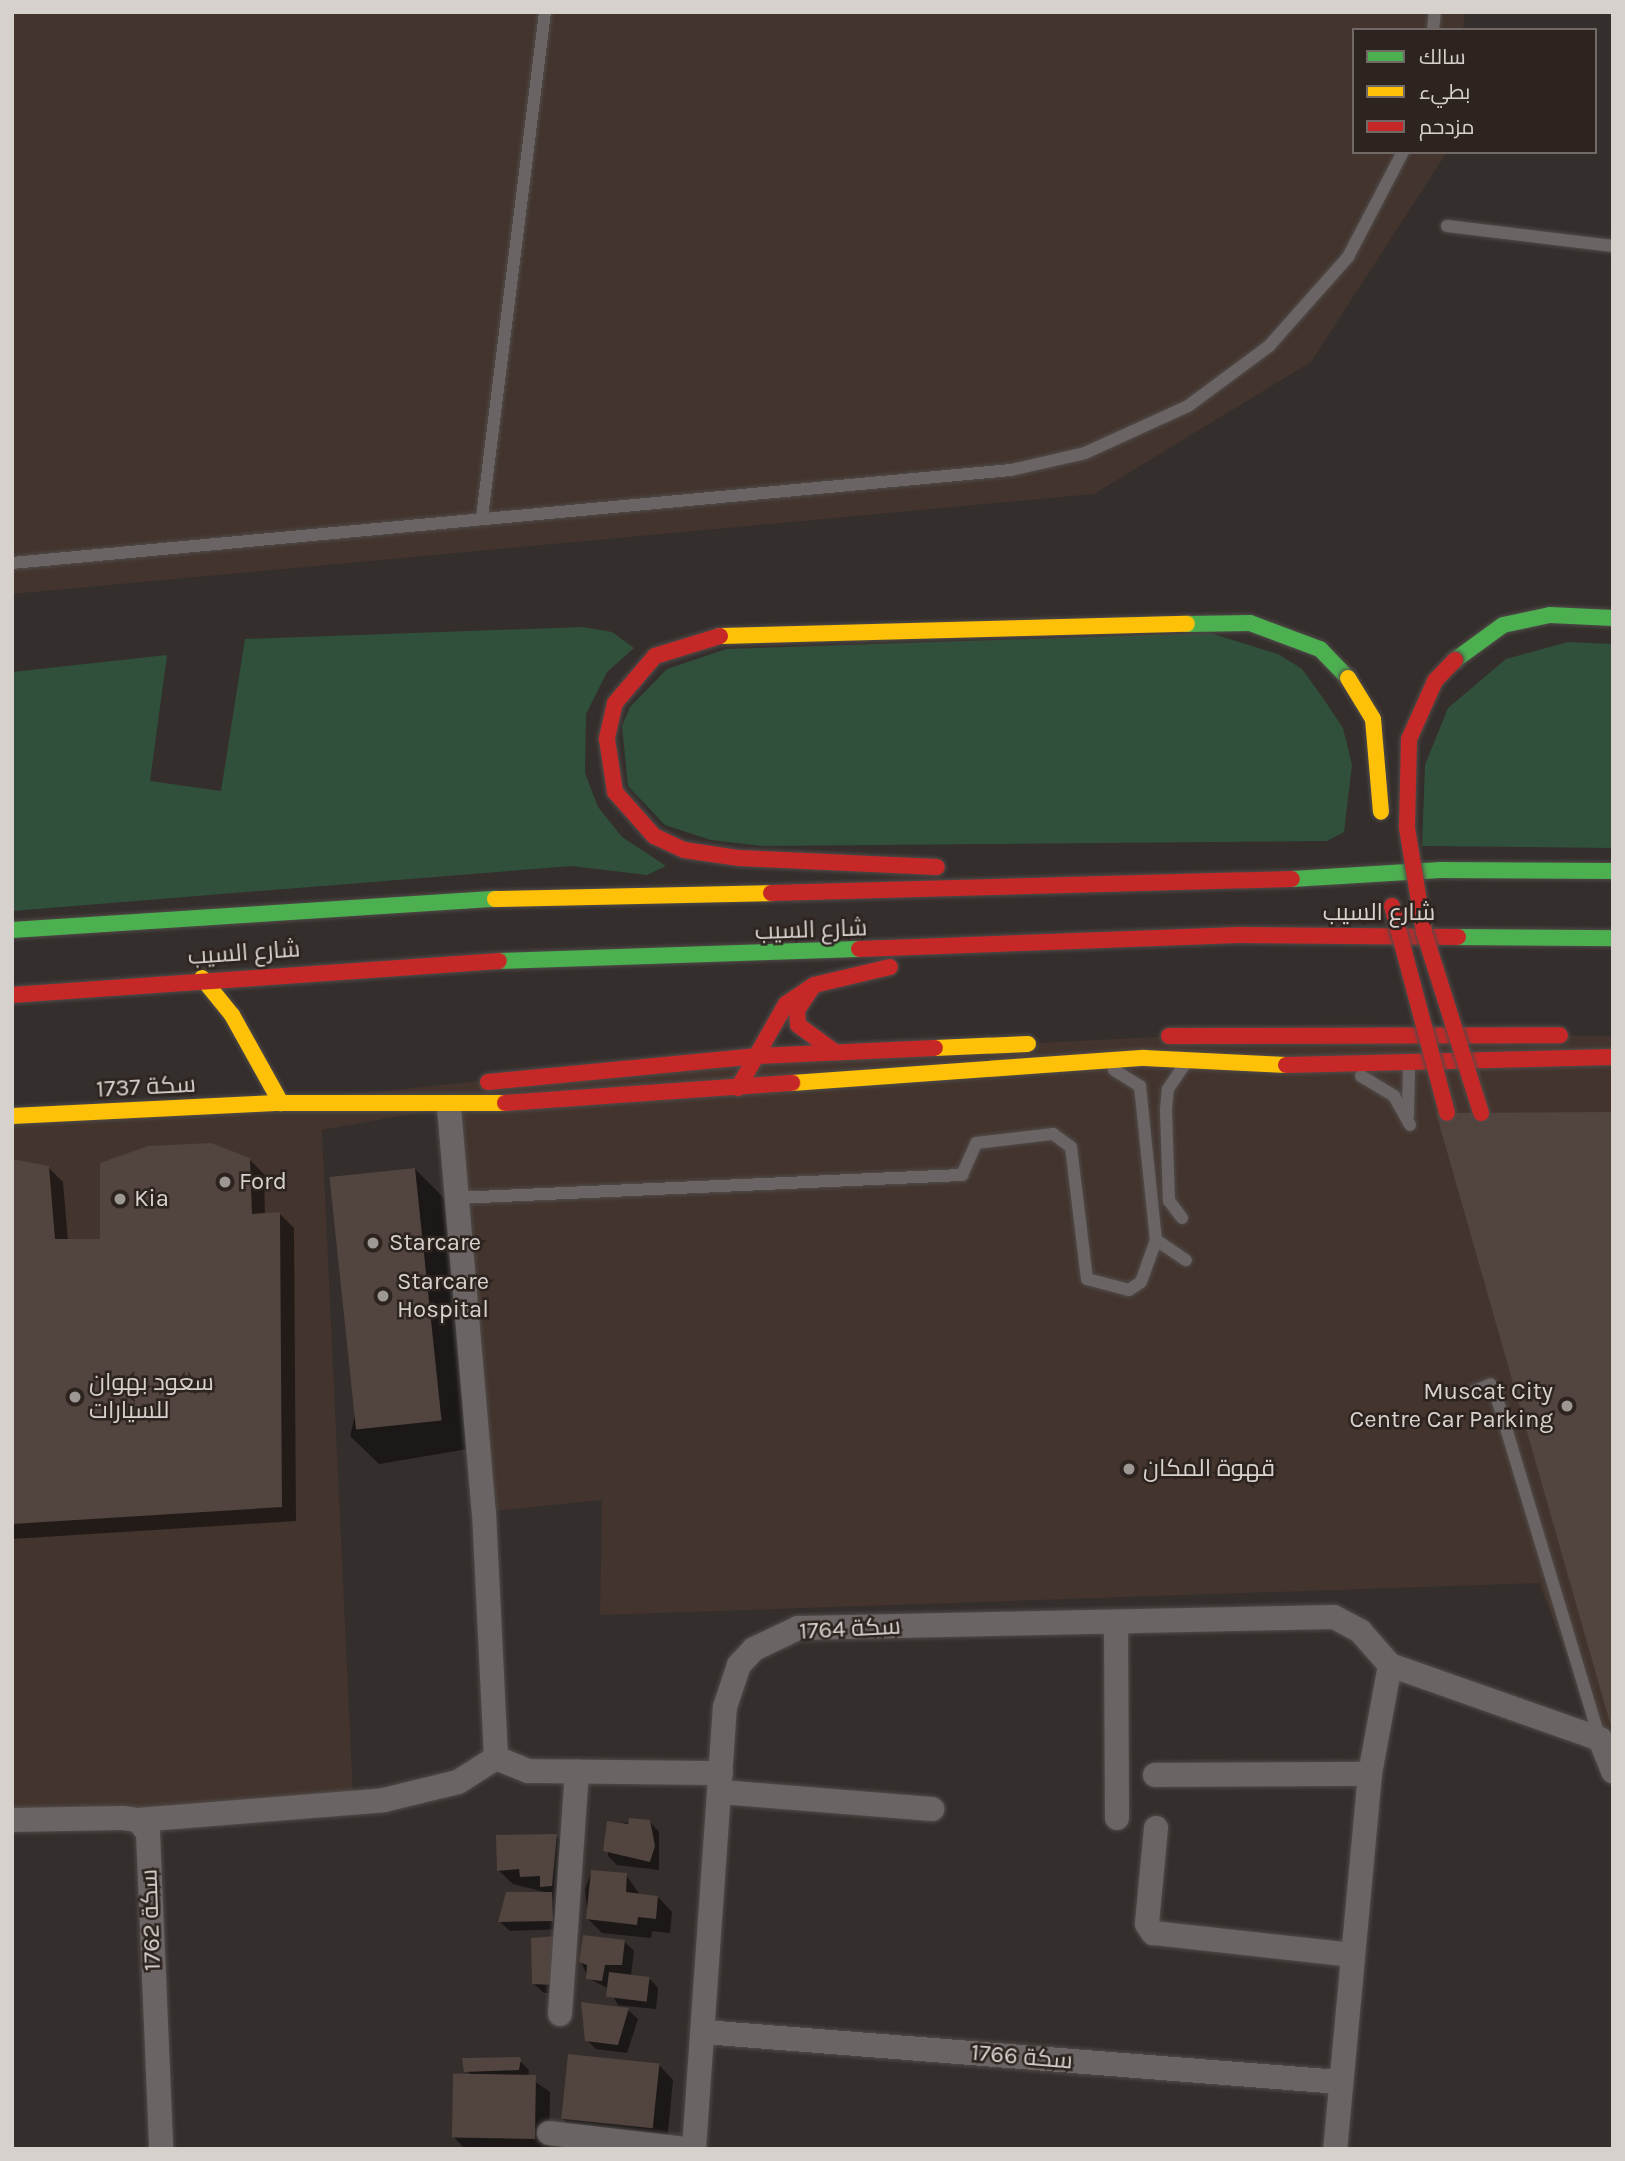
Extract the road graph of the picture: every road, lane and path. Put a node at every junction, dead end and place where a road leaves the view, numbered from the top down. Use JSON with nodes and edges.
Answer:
{"nodes":[{"id":1,"x":545,"y":12,"type":"edge"},
{"id":2,"x":1402,"y":154,"type":"edge"},
{"id":3,"x":1447,"y":226,"type":"dead end"},
{"id":4,"x":1613,"y":246,"type":"edge"},
{"id":5,"x":482,"y":517,"type":"junction"},
{"id":6,"x":12,"y":564,"type":"edge"},
{"id":7,"x":1613,"y":618,"type":"edge"},
{"id":8,"x":1382,"y":834,"type":"dead end"},
{"id":9,"x":1385,"y":855,"type":"dead end"},
{"id":10,"x":1613,"y":871,"type":"edge"},
{"id":11,"x":1153,"y":887,"type":"junction"},
{"id":12,"x":12,"y":930,"type":"edge"},
{"id":13,"x":1613,"y":938,"type":"edge"},
{"id":14,"x":967,"y":948,"type":"junction"},
{"id":15,"x":202,"y":978,"type":"junction"},
{"id":16,"x":814,"y":985,"type":"junction"},
{"id":17,"x":12,"y":995,"type":"edge"},
{"id":18,"x":1411,"y":1032,"type":"junction"},
{"id":19,"x":1574,"y":1036,"type":"dead end"},
{"id":20,"x":1152,"y":1037,"type":"dead end"},
{"id":21,"x":1041,"y":1043,"type":"dead end"},
{"id":22,"x":835,"y":1052,"type":"junction"},
{"id":23,"x":758,"y":1056,"type":"junction"},
{"id":24,"x":1194,"y":1056,"type":"junction"},
{"id":25,"x":1613,"y":1057,"type":"edge"},
{"id":26,"x":1080,"y":1062,"type":"junction"},
{"id":27,"x":1410,"y":1065,"type":"junction"},
{"id":28,"x":1338,"y":1067,"type":"junction"},
{"id":29,"x":738,"y":1088,"type":"junction"},
{"id":30,"x":281,"y":1103,"type":"junction"},
{"id":31,"x":449,"y":1107,"type":"junction"},
{"id":32,"x":1447,"y":1113,"type":"dead end"},
{"id":33,"x":1480,"y":1113,"type":"dead end"},
{"id":34,"x":12,"y":1116,"type":"edge"},
{"id":35,"x":457,"y":1198,"type":"junction"},
{"id":36,"x":1182,"y":1218,"type":"dead end"},
{"id":37,"x":1156,"y":1240,"type":"junction"},
{"id":38,"x":1186,"y":1260,"type":"dead end"},
{"id":39,"x":1474,"y":1391,"type":"dead end"},
{"id":40,"x":1116,"y":1622,"type":"junction"},
{"id":41,"x":1390,"y":1665,"type":"junction"},
{"id":42,"x":1600,"y":1739,"type":"junction"},
{"id":43,"x":496,"y":1758,"type":"junction"},
{"id":44,"x":577,"y":1772,"type":"junction"},
{"id":45,"x":1613,"y":1772,"type":"edge"},
{"id":46,"x":1370,"y":1774,"type":"junction"},
{"id":47,"x":1155,"y":1775,"type":"dead end"},
{"id":48,"x":720,"y":1783,"type":"junction"},
{"id":49,"x":932,"y":1809,"type":"dead end"},
{"id":50,"x":1117,"y":1818,"type":"dead end"},
{"id":51,"x":12,"y":1820,"type":"edge"},
{"id":52,"x":138,"y":1820,"type":"junction"},
{"id":53,"x":1156,"y":1828,"type":"dead end"},
{"id":54,"x":1352,"y":1955,"type":"junction"},
{"id":55,"x":560,"y":2014,"type":"dead end"},
{"id":56,"x":704,"y":2032,"type":"junction"},
{"id":57,"x":1339,"y":2082,"type":"junction"},
{"id":58,"x":549,"y":2133,"type":"dead end"},
{"id":59,"x":161,"y":2149,"type":"edge"},
{"id":60,"x":686,"y":2149,"type":"edge"},
{"id":61,"x":694,"y":2149,"type":"edge"},
{"id":62,"x":1335,"y":2149,"type":"edge"}],
"edges":[{"from":1,"to":5,"type":"lane"},
{"from":2,"to":5,"type":"lane"},
{"from":3,"to":4,"type":"lane"},
{"from":5,"to":6,"type":"lane"},
{"from":7,"to":33,"type":"main road","bridge":true},
{"from":8,"to":11,"type":"main road","bridge":true},
{"from":9,"to":32,"type":"main road","bridge":true},
{"from":10,"to":11,"type":"main road","name":"شارع السيب"},
{"from":11,"to":12,"type":"main road","name":"شارع السيب"},
{"from":13,"to":14,"type":"main road","name":"شارع السيب"},
{"from":14,"to":15,"type":"main road","name":"شارع السيب"},
{"from":14,"to":16,"type":"main road"},
{"from":15,"to":17,"type":"main road","name":"شارع السيب"},
{"from":15,"to":30,"type":"main road"},
{"from":16,"to":22,"type":"main road"},
{"from":16,"to":23,"type":"main road"},
{"from":18,"to":19,"type":"main road"},
{"from":18,"to":20,"type":"main road"},
{"from":18,"to":27,"type":"lane"},
{"from":21,"to":22,"type":"main road"},
{"from":22,"to":23,"type":"main road"},
{"from":23,"to":29,"type":"main road"},
{"from":23,"to":30,"type":"main road"},
{"from":24,"to":26,"type":"main road"},
{"from":24,"to":28,"type":"main road"},
{"from":24,"to":36,"type":"lane"},
{"from":25,"to":27,"type":"main road"},
{"from":26,"to":29,"type":"main road"},
{"from":26,"to":37,"type":"lane"},
{"from":27,"to":28,"type":"main road"},
{"from":27,"to":28,"type":"lane"},
{"from":29,"to":31,"type":"main road"},
{"from":30,"to":31,"type":"main road"},
{"from":30,"to":34,"type":"main road","name":"سكة 1737"},
{"from":31,"to":35,"type":"street"},
{"from":35,"to":37,"type":"lane"},
{"from":35,"to":43,"type":"street"},
{"from":37,"to":38,"type":"lane"},
{"from":39,"to":42,"type":"lane"},
{"from":40,"to":41,"type":"street","name":"سكة 1764"},
{"from":40,"to":48,"type":"street","name":"سكة 1764"},
{"from":40,"to":50,"type":"street"},
{"from":41,"to":42,"type":"street"},
{"from":41,"to":46,"type":"street"},
{"from":42,"to":45,"type":"street"},
{"from":43,"to":44,"type":"street"},
{"from":43,"to":52,"type":"street"},
{"from":44,"to":48,"type":"street"},
{"from":44,"to":55,"type":"street"},
{"from":46,"to":47,"type":"street"},
{"from":46,"to":54,"type":"street"},
{"from":48,"to":49,"type":"street"},
{"from":48,"to":56,"type":"street","name":"سكة 1764"},
{"from":51,"to":52,"type":"street"},
{"from":52,"to":59,"type":"street","name":"سكة 1762"},
{"from":53,"to":54,"type":"street"},
{"from":54,"to":57,"type":"street"},
{"from":56,"to":57,"type":"street","name":"سكة 1766"},
{"from":56,"to":61,"type":"street","name":"سكة 1764"},
{"from":57,"to":62,"type":"street"},
{"from":58,"to":60,"type":"street"}]}
